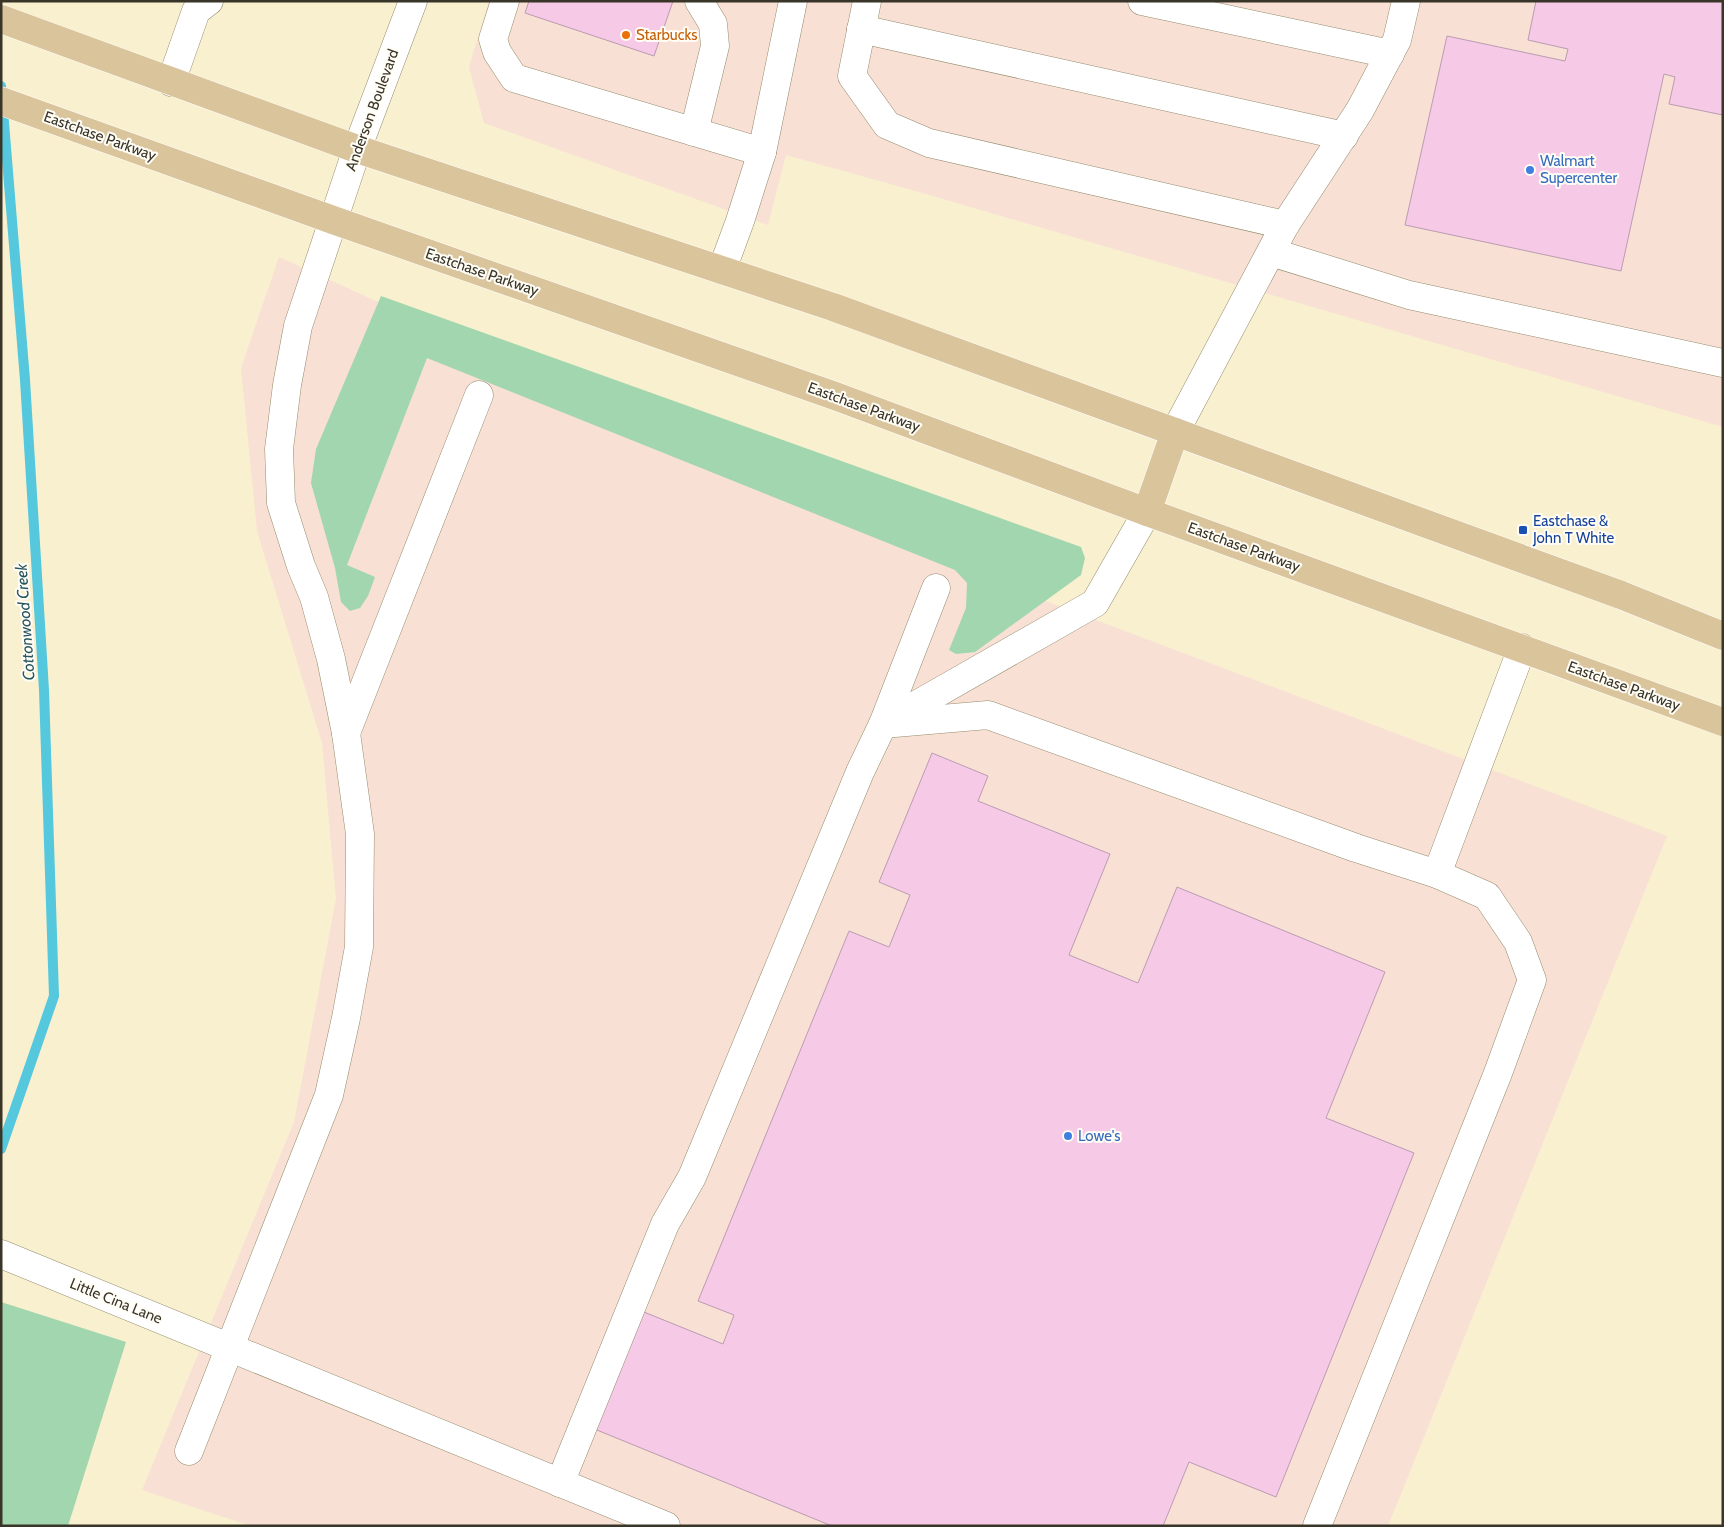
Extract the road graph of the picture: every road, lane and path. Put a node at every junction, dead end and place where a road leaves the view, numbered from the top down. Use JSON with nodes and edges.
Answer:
{"nodes":[{"id":1,"x":413,"y":1,"type":"edge"},
{"id":2,"x":506,"y":1,"type":"edge"},
{"id":3,"x":699,"y":1,"type":"edge"},
{"id":4,"x":793,"y":1,"type":"edge"},
{"id":5,"x":866,"y":1,"type":"edge"},
{"id":6,"x":1142,"y":1,"type":"edge"},
{"id":7,"x":1406,"y":1,"type":"edge"},
{"id":8,"x":196,"y":4,"type":"edge"},
{"id":9,"x":1,"y":19,"type":"edge"},
{"id":10,"x":861,"y":29,"type":"junction"},
{"id":11,"x":1390,"y":54,"type":"junction"},
{"id":12,"x":171,"y":82,"type":"junction"},
{"id":13,"x":1,"y":101,"type":"edge"},
{"id":14,"x":694,"y":132,"type":"junction"},
{"id":15,"x":1344,"y":136,"type":"junction"},
{"id":16,"x":358,"y":149,"type":"junction"},
{"id":17,"x":762,"y":152,"type":"junction"},
{"id":18,"x":333,"y":220,"type":"junction"},
{"id":19,"x":1285,"y":224,"type":"junction"},
{"id":20,"x":1271,"y":252,"type":"junction"},
{"id":21,"x":722,"y":270,"type":"junction"},
{"id":22,"x":1723,"y":363,"type":"edge"},
{"id":23,"x":479,"y":395,"type":"dead end"},
{"id":24,"x":1175,"y":432,"type":"junction"},
{"id":25,"x":1147,"y":512,"type":"junction"},
{"id":26,"x":936,"y":588,"type":"dead end"},
{"id":27,"x":1723,"y":636,"type":"edge"},
{"id":28,"x":1522,"y":648,"type":"junction"},
{"id":29,"x":1723,"y":722,"type":"edge"},
{"id":30,"x":883,"y":724,"type":"junction"},
{"id":31,"x":346,"y":732,"type":"junction"},
{"id":32,"x":1437,"y":874,"type":"junction"},
{"id":33,"x":1,"y":1254,"type":"edge"},
{"id":34,"x":223,"y":1345,"type":"junction"},
{"id":35,"x":189,"y":1451,"type":"dead end"},
{"id":36,"x":560,"y":1483,"type":"junction"},
{"id":37,"x":666,"y":1526,"type":"edge"},
{"id":38,"x":1317,"y":1526,"type":"edge"}],
"edges":[{"from":1,"to":16,"type":"street","name":"Anderson Boulevard"},
{"from":2,"to":14,"type":"street"},
{"from":3,"to":14,"type":"street"},
{"from":4,"to":17,"type":"street"},
{"from":5,"to":10,"type":"street"},
{"from":6,"to":11,"type":"street"},
{"from":7,"to":11,"type":"street"},
{"from":8,"to":12,"type":"street"},
{"from":9,"to":12,"type":"main road"},
{"from":10,"to":15,"type":"street"},
{"from":10,"to":19,"type":"street"},
{"from":11,"to":15,"type":"street"},
{"from":12,"to":16,"type":"main road"},
{"from":13,"to":18,"type":"main road","name":"Eastchase Parkway"},
{"from":14,"to":17,"type":"street"},
{"from":15,"to":19,"type":"street"},
{"from":16,"to":18,"type":"street","name":"Anderson Boulevard"},
{"from":16,"to":21,"type":"main road"},
{"from":17,"to":21,"type":"street"},
{"from":18,"to":25,"type":"main road","name":"Eastchase Parkway"},
{"from":18,"to":31,"type":"street","name":"Anderson Boulevard"},
{"from":19,"to":20,"type":"street"},
{"from":20,"to":22,"type":"street"},
{"from":20,"to":24,"type":"street"},
{"from":21,"to":24,"type":"main road"},
{"from":23,"to":31,"type":"street"},
{"from":24,"to":25,"type":"main road"},
{"from":24,"to":27,"type":"main road"},
{"from":25,"to":28,"type":"main road","name":"Eastchase Parkway"},
{"from":25,"to":30,"type":"street"},
{"from":26,"to":30,"type":"street"},
{"from":28,"to":29,"type":"main road","name":"Eastchase Parkway"},
{"from":28,"to":32,"type":"street"},
{"from":30,"to":32,"type":"street"},
{"from":30,"to":36,"type":"street"},
{"from":31,"to":34,"type":"street","name":"Anderson Boulevard"},
{"from":32,"to":38,"type":"street"},
{"from":33,"to":34,"type":"street","name":"Little Cina Lane"},
{"from":34,"to":35,"type":"street","name":"Anderson Boulevard"},
{"from":34,"to":36,"type":"street","name":"Little Cina Lane"},
{"from":36,"to":37,"type":"street","name":"Little Cina Lane"}]}
